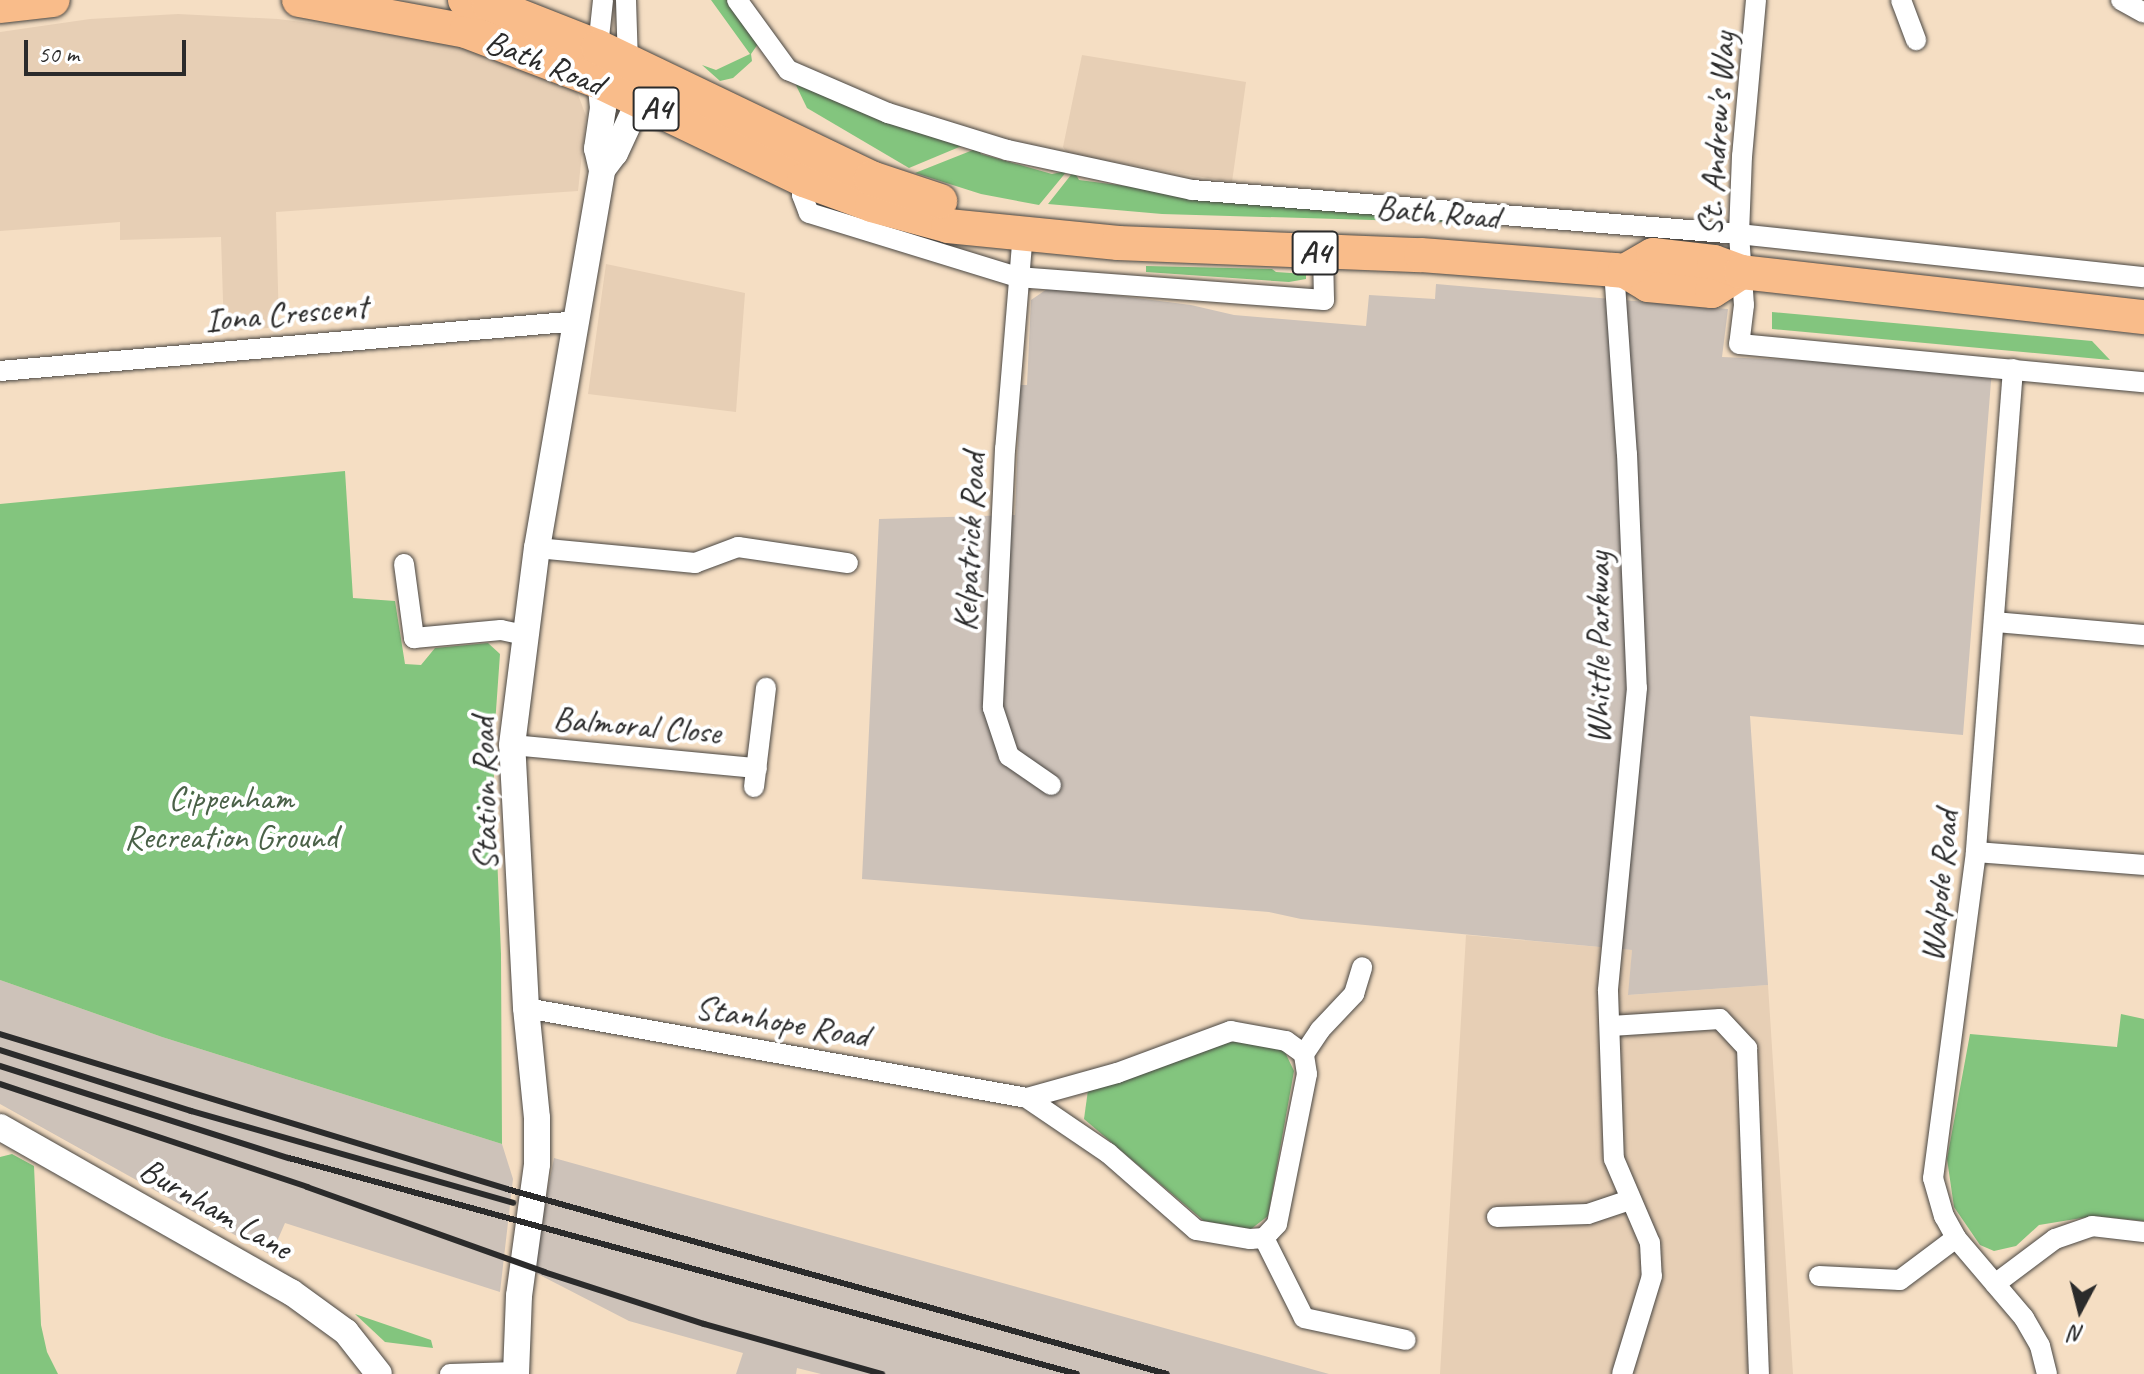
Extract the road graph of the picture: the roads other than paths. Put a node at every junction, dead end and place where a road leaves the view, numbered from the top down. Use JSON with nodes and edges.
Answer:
{"nodes":[{"id":1,"x":53,"y":0,"type":"edge"},
{"id":2,"x":299,"y":0,"type":"edge"},
{"id":3,"x":603,"y":0,"type":"edge"},
{"id":4,"x":626,"y":0,"type":"edge"},
{"id":5,"x":737,"y":0,"type":"edge"},
{"id":6,"x":1901,"y":0,"type":"edge"},
{"id":7,"x":2121,"y":0,"type":"edge"},
{"id":8,"x":483,"y":1,"type":"edge"},
{"id":9,"x":1761,"y":1,"type":"edge"},
{"id":10,"x":0,"y":6,"type":"edge"},
{"id":11,"x":2144,"y":13,"type":"edge"},
{"id":12,"x":1916,"y":40,"type":"dead end"},
{"id":13,"x":598,"y":47,"type":"junction"},
{"id":14,"x":628,"y":62,"type":"junction"},
{"id":15,"x":600,"y":82,"type":"junction"},
{"id":16,"x":639,"y":101,"type":"junction"},
{"id":17,"x":602,"y":170,"type":"junction"},
{"id":18,"x":804,"y":180,"type":"junction"},
{"id":19,"x":1015,"y":231,"type":"junction"},
{"id":20,"x":1739,"y":234,"type":"junction"},
{"id":21,"x":1323,"y":253,"type":"junction"},
{"id":22,"x":1620,"y":270,"type":"junction"},
{"id":23,"x":1741,"y":272,"type":"junction"},
{"id":24,"x":1017,"y":277,"type":"junction"},
{"id":25,"x":2144,"y":277,"type":"edge"},
{"id":26,"x":2144,"y":317,"type":"edge"},
{"id":27,"x":578,"y":321,"type":"junction"},
{"id":28,"x":2013,"y":369,"type":"junction"},
{"id":29,"x":0,"y":371,"type":"edge"},
{"id":30,"x":2144,"y":382,"type":"edge"},
{"id":31,"x":537,"y":548,"type":"junction"},
{"id":32,"x":848,"y":563,"type":"dead end"},
{"id":33,"x":404,"y":564,"type":"dead end"},
{"id":34,"x":1995,"y":622,"type":"junction"},
{"id":35,"x":525,"y":635,"type":"junction"},
{"id":36,"x":2144,"y":635,"type":"edge"},
{"id":37,"x":766,"y":688,"type":"dead end"},
{"id":38,"x":512,"y":745,"type":"junction"},
{"id":39,"x":1051,"y":785,"type":"dead end"},
{"id":40,"x":1976,"y":852,"type":"junction"},
{"id":41,"x":2144,"y":865,"type":"edge"},
{"id":42,"x":1362,"y":967,"type":"dead end"},
{"id":43,"x":526,"y":1008,"type":"junction"},
{"id":44,"x":1611,"y":1026,"type":"junction"},
{"id":45,"x":1304,"y":1054,"type":"junction"},
{"id":46,"x":1027,"y":1098,"type":"junction"},
{"id":47,"x":0,"y":1127,"type":"edge"},
{"id":48,"x":1630,"y":1200,"type":"junction"},
{"id":49,"x":1497,"y":1217,"type":"dead end"},
{"id":50,"x":2144,"y":1232,"type":"edge"},
{"id":51,"x":1264,"y":1238,"type":"junction"},
{"id":52,"x":1956,"y":1238,"type":"junction"},
{"id":53,"x":1819,"y":1276,"type":"dead end"},
{"id":54,"x":1995,"y":1284,"type":"junction"},
{"id":55,"x":1406,"y":1340,"type":"dead end"},
{"id":56,"x":516,"y":1373,"type":"edge"},
{"id":57,"x":379,"y":1374,"type":"edge"},
{"id":58,"x":450,"y":1374,"type":"edge"},
{"id":59,"x":1622,"y":1374,"type":"edge"},
{"id":60,"x":1759,"y":1374,"type":"edge"},
{"id":61,"x":2047,"y":1374,"type":"edge"}],
"edges":[{"from":1,"to":10,"type":"main road"},
{"from":2,"to":15,"type":"main road","name":"Bath Road","number":"A4"},
{"from":3,"to":13,"type":"street"},
{"from":4,"to":14,"type":"street"},
{"from":5,"to":20,"type":"street","name":"Bath Road"},
{"from":6,"to":12,"type":"street"},
{"from":7,"to":11,"type":"street"},
{"from":8,"to":13,"type":"main road","name":"Bath Road","number":"A4"},
{"from":9,"to":20,"type":"street","name":"St. Andrew's Way"},
{"from":13,"to":14,"type":"main road","name":"Bath Road","number":"A4"},
{"from":13,"to":15,"type":"street","name":"Station Road"},
{"from":14,"to":16,"type":"street"},
{"from":14,"to":19,"type":"main road","name":"Bath Road","number":"A4"},
{"from":15,"to":16,"type":"main road","name":"Bath Road","number":"A4"},
{"from":15,"to":17,"type":"street","name":"Station Road"},
{"from":16,"to":17,"type":"street","name":"Station Road"},
{"from":16,"to":18,"type":"main road","name":"Bath Road","number":"A4"},
{"from":17,"to":27,"type":"street","name":"Station Road"},
{"from":18,"to":19,"type":"main road","name":"Bath Road","number":"A4"},
{"from":18,"to":24,"type":"street"},
{"from":19,"to":21,"type":"main road","name":"Bath Road","number":"A4"},
{"from":19,"to":24,"type":"street","name":"Kelpatrick Road"},
{"from":20,"to":23,"type":"street","name":"St. Andrew's Way"},
{"from":20,"to":25,"type":"street","name":"Bath Road"},
{"from":21,"to":22,"type":"main road","name":"Bath Road","number":"A4"},
{"from":21,"to":24,"type":"street"},
{"from":22,"to":23,"type":"main road","name":"Bath Road","number":"A4"},
{"from":22,"to":44,"type":"street","name":"Whittle Parkway"},
{"from":23,"to":26,"type":"main road","name":"Bath Road","number":"A4"},
{"from":23,"to":28,"type":"street","name":"St. Andrew's Way"},
{"from":24,"to":39,"type":"street","name":"Kelpatrick Road"},
{"from":27,"to":29,"type":"street","name":"Iona Crescent"},
{"from":27,"to":31,"type":"street","name":"Station Road"},
{"from":28,"to":30,"type":"street"},
{"from":28,"to":34,"type":"street","name":"Walpole Road"},
{"from":31,"to":32,"type":"street"},
{"from":31,"to":35,"type":"street","name":"Station Road"},
{"from":33,"to":35,"type":"street"},
{"from":34,"to":36,"type":"street"},
{"from":34,"to":40,"type":"street","name":"Walpole Road"},
{"from":35,"to":38,"type":"street","name":"Station Road"},
{"from":37,"to":38,"type":"street","name":"Balmoral Close"},
{"from":38,"to":43,"type":"street","name":"Station Road"},
{"from":40,"to":41,"type":"street"},
{"from":40,"to":52,"type":"street","name":"Walpole Road"},
{"from":42,"to":45,"type":"street"},
{"from":43,"to":46,"type":"street","name":"Stanhope Road"},
{"from":43,"to":56,"type":"street","name":"Station Road"},
{"from":44,"to":48,"type":"street","name":"Whittle Parkway"},
{"from":44,"to":60,"type":"street"},
{"from":45,"to":46,"type":"street","name":"Stanhope Road"},
{"from":45,"to":51,"type":"street"},
{"from":46,"to":51,"type":"street","name":"Stanhope Road"},
{"from":47,"to":57,"type":"street","name":"Burnham Lane"},
{"from":48,"to":49,"type":"street"},
{"from":48,"to":59,"type":"street","name":"Whittle Parkway"},
{"from":50,"to":54,"type":"street"},
{"from":51,"to":55,"type":"street"},
{"from":52,"to":53,"type":"street"},
{"from":52,"to":54,"type":"street","name":"Walpole Road"},
{"from":54,"to":61,"type":"street","name":"Walpole Road"},
{"from":56,"to":58,"type":"street"}]}
